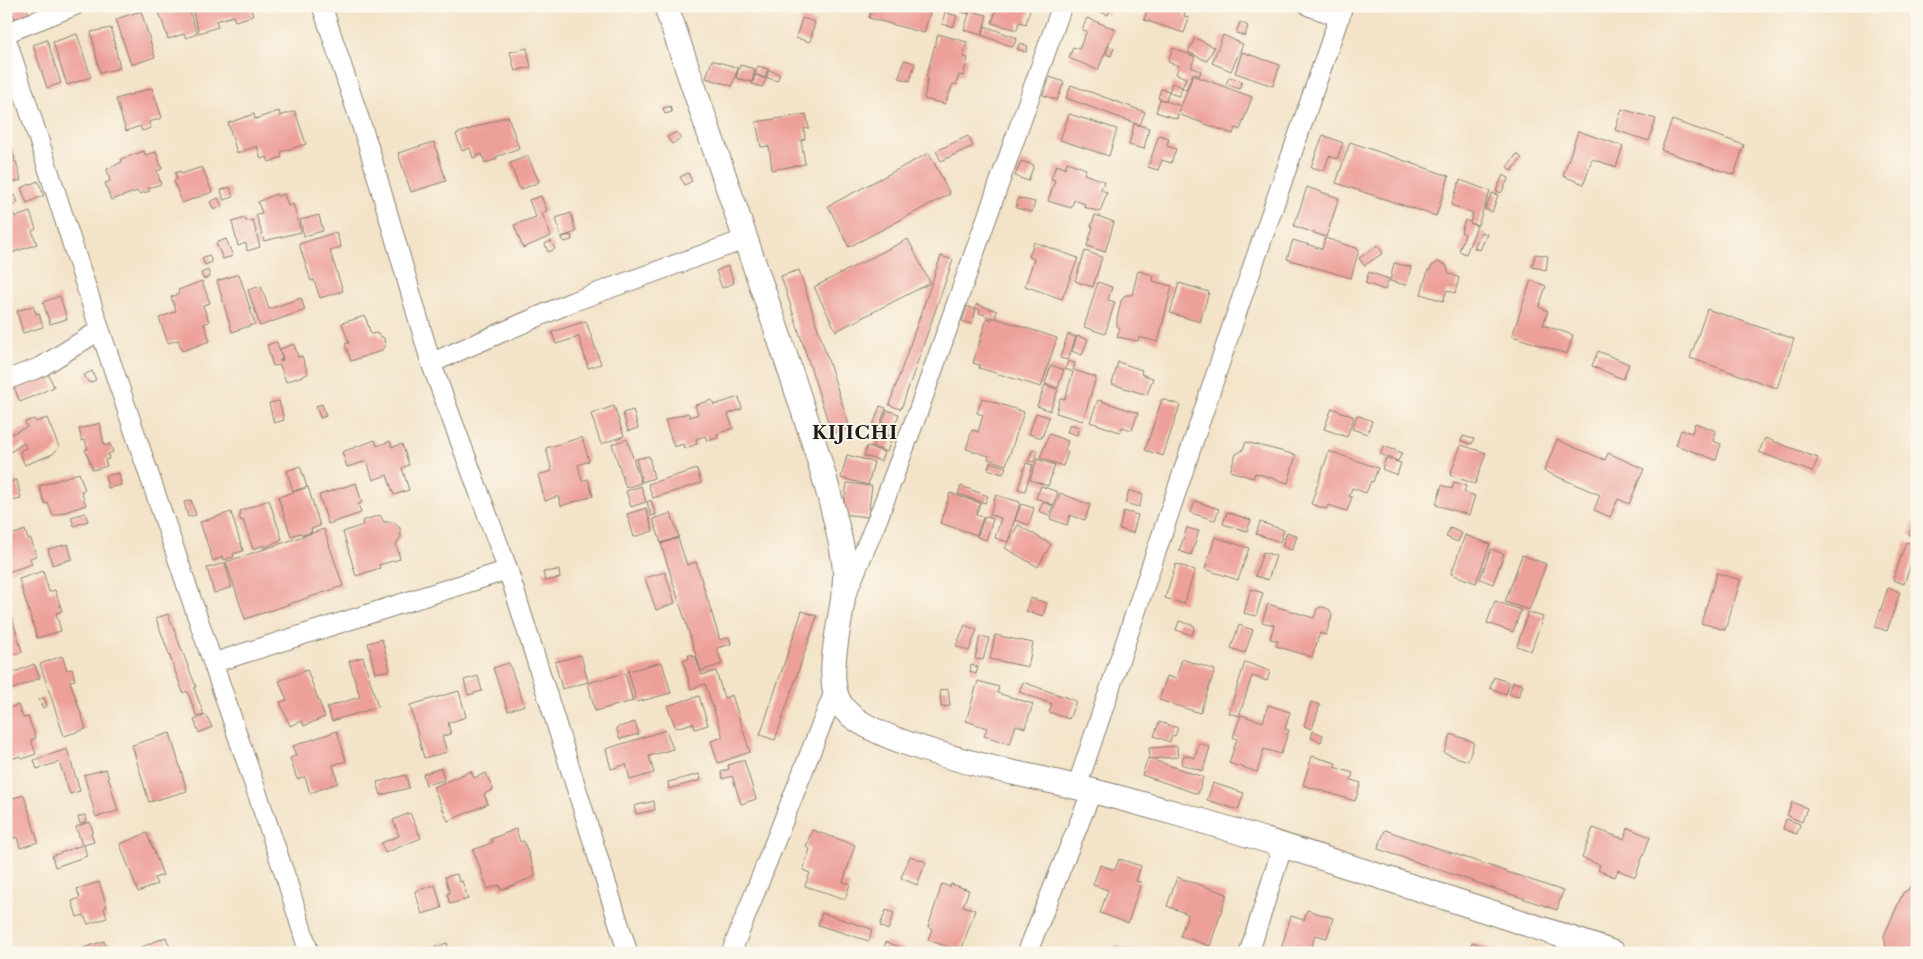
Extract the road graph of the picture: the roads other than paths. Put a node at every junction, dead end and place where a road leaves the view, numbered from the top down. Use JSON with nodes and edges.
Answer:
{"nodes":[{"id":1,"x":74,"y":6,"type":"edge"},
{"id":2,"x":322,"y":6,"type":"edge"},
{"id":3,"x":666,"y":6,"type":"edge"},
{"id":4,"x":1062,"y":6,"type":"edge"},
{"id":5,"x":1309,"y":6,"type":"edge"},
{"id":6,"x":1341,"y":11,"type":"edge"},
{"id":7,"x":6,"y":33,"type":"edge"},
{"id":8,"x":6,"y":38,"type":"edge"},
{"id":9,"x":746,"y":239,"type":"junction"},
{"id":10,"x":100,"y":330,"type":"junction"},
{"id":11,"x":431,"y":363,"type":"junction"},
{"id":12,"x":6,"y":380,"type":"edge"},
{"id":13,"x":508,"y":570,"type":"junction"},
{"id":14,"x":844,"y":597,"type":"junction"},
{"id":15,"x":213,"y":663,"type":"junction"},
{"id":16,"x":835,"y":690,"type":"junction"},
{"id":17,"x":1085,"y":788,"type":"junction"},
{"id":18,"x":1282,"y":845,"type":"junction"},
{"id":19,"x":309,"y":953,"type":"edge"},
{"id":20,"x":628,"y":953,"type":"edge"},
{"id":21,"x":731,"y":953,"type":"edge"},
{"id":22,"x":1027,"y":953,"type":"edge"},
{"id":23,"x":1249,"y":953,"type":"edge"},
{"id":24,"x":1614,"y":953,"type":"edge"}],
"edges":[{"from":1,"to":7,"type":"street"},
{"from":2,"to":11,"type":"street"},
{"from":3,"to":9,"type":"street"},
{"from":4,"to":14,"type":"street"},
{"from":5,"to":6,"type":"street"},
{"from":6,"to":17,"type":"street"},
{"from":8,"to":10,"type":"street"},
{"from":9,"to":11,"type":"street"},
{"from":9,"to":14,"type":"street"},
{"from":10,"to":12,"type":"street"},
{"from":10,"to":15,"type":"street"},
{"from":11,"to":13,"type":"street"},
{"from":13,"to":15,"type":"street"},
{"from":13,"to":20,"type":"street"},
{"from":14,"to":16,"type":"street"},
{"from":15,"to":19,"type":"street"},
{"from":16,"to":17,"type":"street"},
{"from":16,"to":21,"type":"street"},
{"from":17,"to":18,"type":"street"},
{"from":17,"to":22,"type":"street"},
{"from":18,"to":23,"type":"street"},
{"from":18,"to":24,"type":"street"}]}
